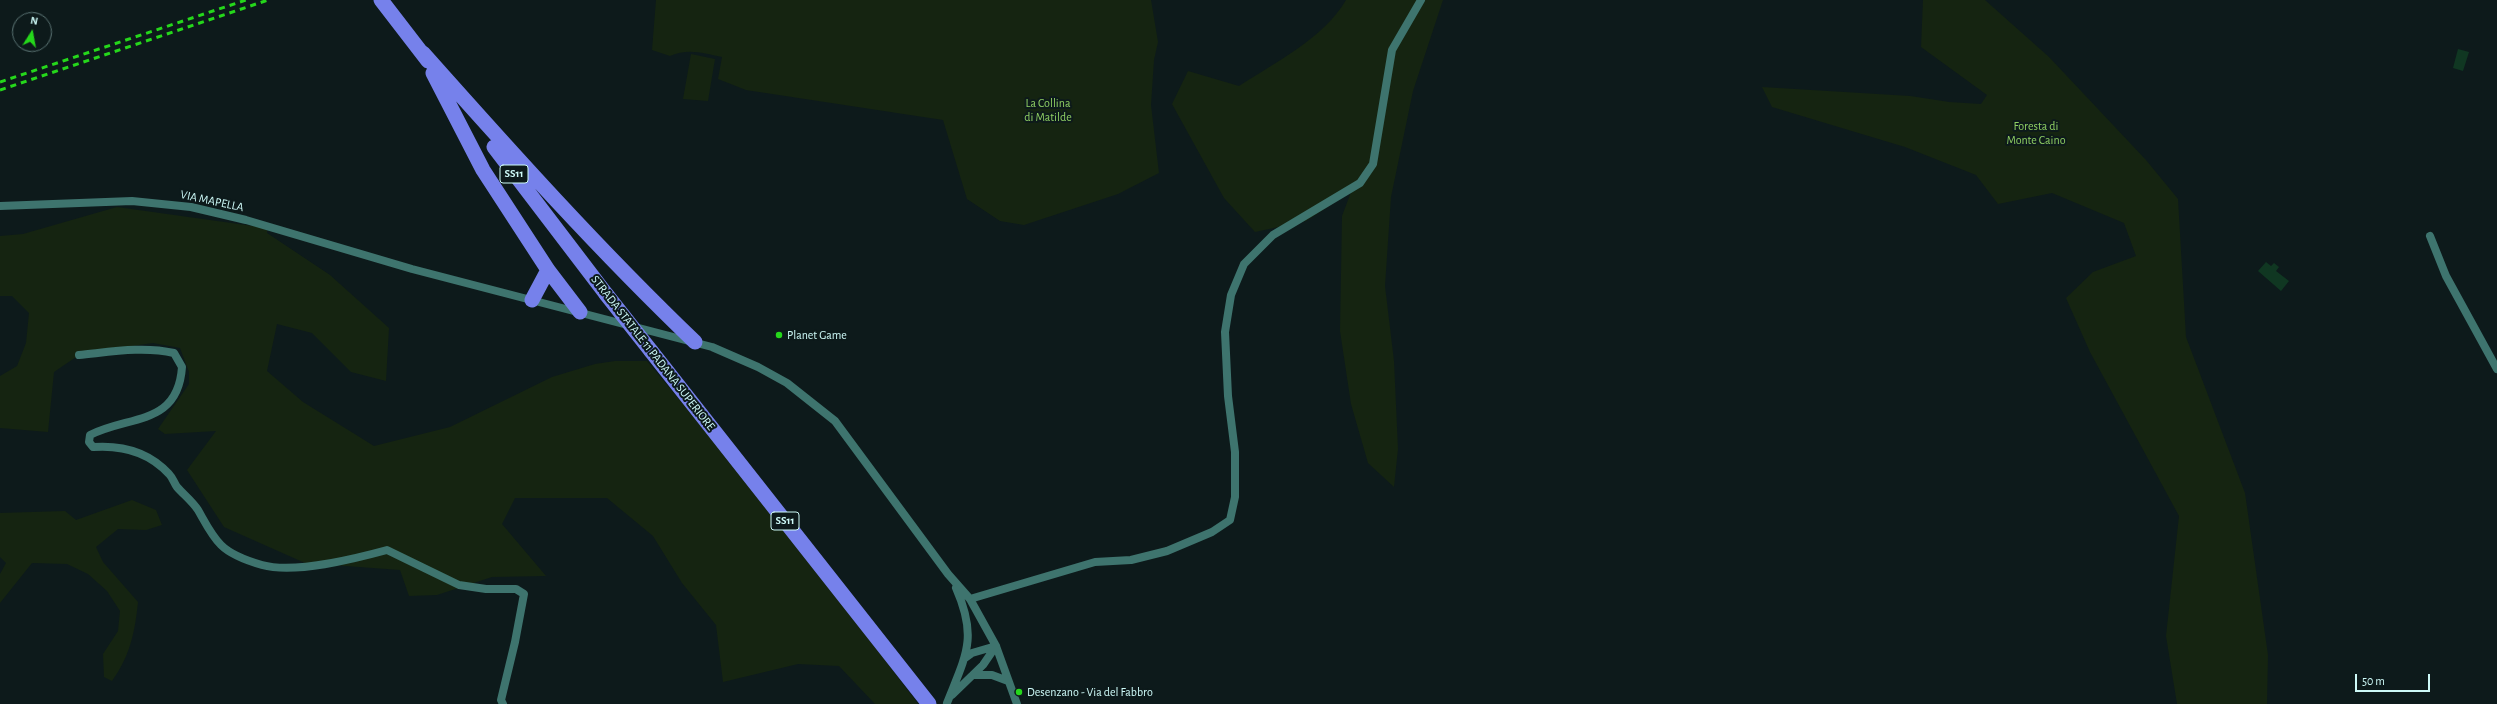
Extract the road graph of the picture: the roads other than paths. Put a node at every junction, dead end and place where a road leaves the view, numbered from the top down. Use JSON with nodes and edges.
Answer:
{"nodes":[{"id":1,"x":381,"y":0,"type":"edge"},
{"id":2,"x":1421,"y":0,"type":"edge"},
{"id":3,"x":423,"y":53,"type":"junction"},
{"id":4,"x":0,"y":206,"type":"edge"},
{"id":5,"x":2430,"y":236,"type":"dead end"},
{"id":6,"x":548,"y":270,"type":"junction"},
{"id":7,"x":532,"y":300,"type":"junction"},
{"id":8,"x":580,"y":312,"type":"junction"},
{"id":9,"x":695,"y":342,"type":"junction"},
{"id":10,"x":79,"y":355,"type":"dead end"},
{"id":11,"x":2497,"y":369,"type":"edge"},
{"id":12,"x":953,"y":581,"type":"junction"},
{"id":13,"x":970,"y":600,"type":"junction"},
{"id":14,"x":996,"y":646,"type":"junction"},
{"id":15,"x":965,"y":658,"type":"junction"},
{"id":16,"x":973,"y":675,"type":"junction"},
{"id":17,"x":1008,"y":681,"type":"junction"},
{"id":18,"x":946,"y":703,"type":"edge"},
{"id":19,"x":503,"y":704,"type":"edge"},
{"id":20,"x":929,"y":704,"type":"edge"},
{"id":21,"x":1017,"y":704,"type":"edge"}],
"edges":[{"from":1,"to":3,"type":"highway","name":"STRADA STATALE 11 PADANA SUPERIORE","number":"SS11"},
{"from":2,"to":13,"type":"street"},
{"from":3,"to":6,"type":"highway"},
{"from":3,"to":9,"type":"highway"},
{"from":3,"to":20,"type":"highway","name":"STRADA STATALE 11 PADANA SUPERIORE","number":"SS11","bridge":true},
{"from":4,"to":7,"type":"street","name":"VIA MAPELLA"},
{"from":5,"to":11,"type":"street"},
{"from":6,"to":7,"type":"highway"},
{"from":6,"to":8,"type":"highway"},
{"from":7,"to":8,"type":"street","name":"VIA MAPELLA"},
{"from":8,"to":9,"type":"street","name":"VIA MAPELLA"},
{"from":9,"to":12,"type":"street","name":"VIA MAPELLA"},
{"from":10,"to":19,"type":"street"},
{"from":12,"to":13,"type":"street"},
{"from":12,"to":15,"type":"street"},
{"from":13,"to":14,"type":"street"},
{"from":14,"to":15,"type":"street"},
{"from":14,"to":16,"type":"street"},
{"from":14,"to":17,"type":"street"},
{"from":15,"to":18,"type":"street"},
{"from":16,"to":17,"type":"street"},
{"from":16,"to":18,"type":"street"},
{"from":17,"to":21,"type":"street"}]}
